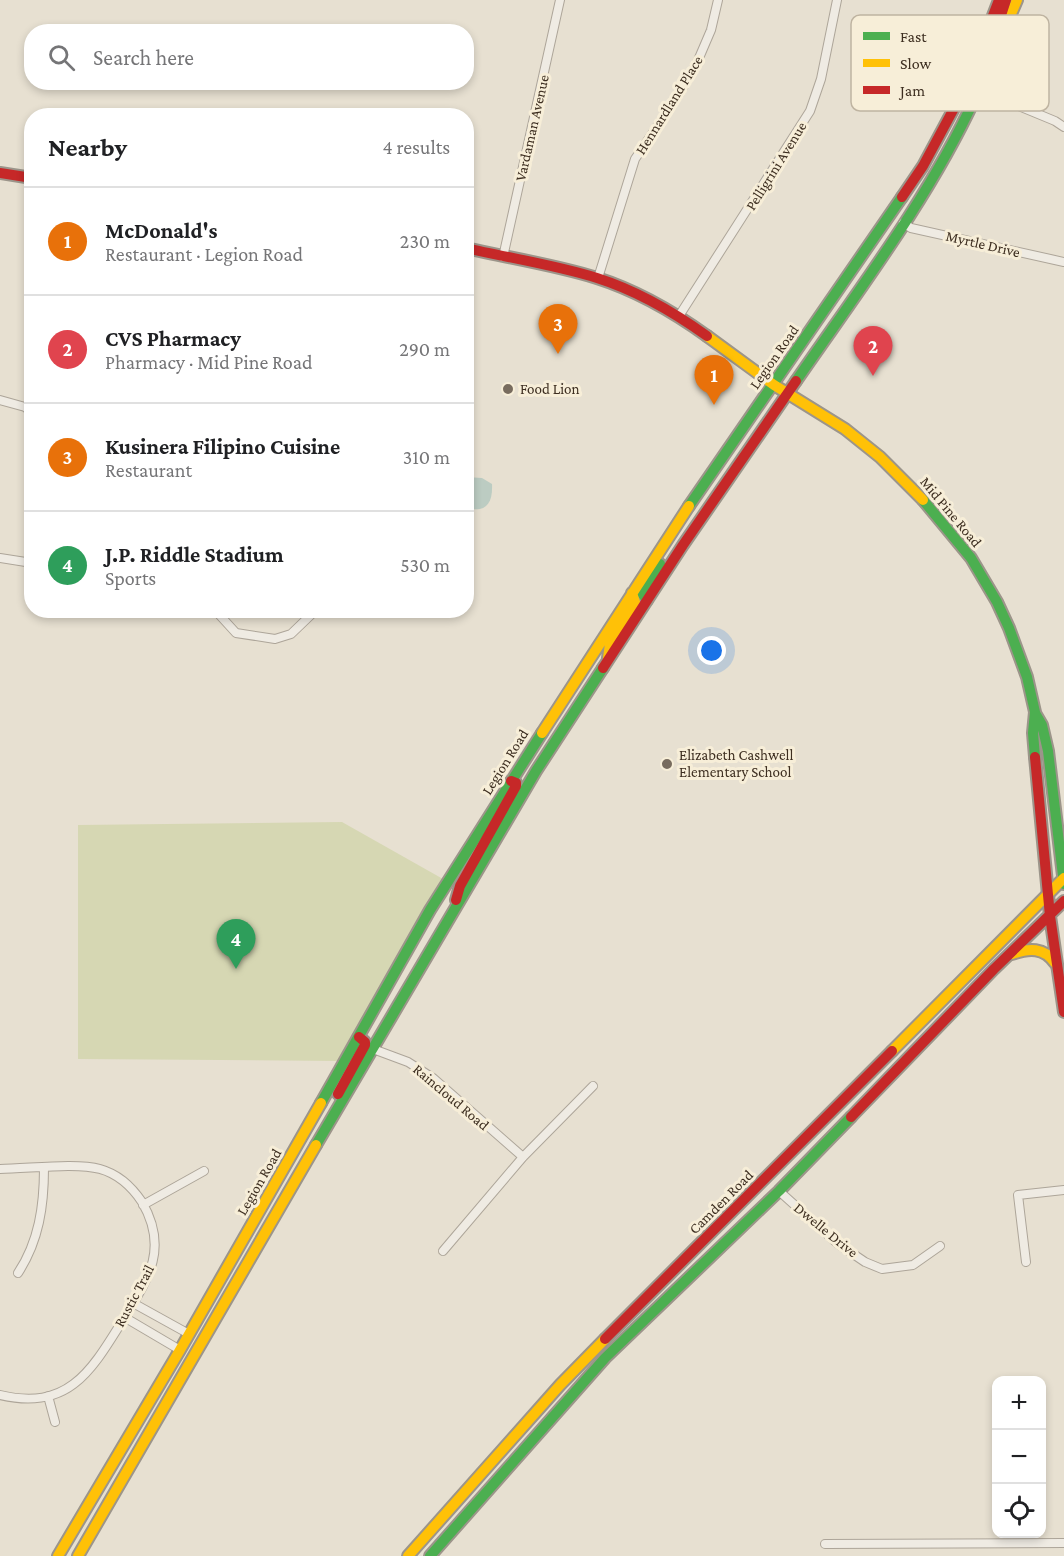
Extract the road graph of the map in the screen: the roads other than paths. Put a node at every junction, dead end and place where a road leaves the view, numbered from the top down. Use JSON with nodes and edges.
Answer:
{"nodes":[{"id":1,"x":560,"y":0,"type":"edge"},
{"id":2,"x":718,"y":0,"type":"edge"},
{"id":3,"x":837,"y":0,"type":"edge"},
{"id":4,"x":999,"y":0,"type":"edge"},
{"id":5,"x":1006,"y":0,"type":"edge"},
{"id":6,"x":1017,"y":0,"type":"edge"},
{"id":7,"x":993,"y":15,"type":"edge"},
{"id":8,"x":1001,"y":15,"type":"edge"},
{"id":9,"x":1011,"y":15,"type":"edge"},
{"id":10,"x":953,"y":111,"type":"edge"},
{"id":11,"x":970,"y":111,"type":"edge"},
{"id":12,"x":1031,"y":111,"type":"edge"},
{"id":13,"x":1064,"y":127,"type":"edge"},
{"id":14,"x":0,"y":172,"type":"edge"},
{"id":15,"x":24,"y":176,"type":"edge"},
{"id":16,"x":903,"y":223,"type":"junction"},
{"id":17,"x":474,"y":250,"type":"edge"},
{"id":18,"x":1064,"y":252,"type":"edge"},
{"id":19,"x":503,"y":257,"type":"junction"},
{"id":20,"x":1061,"y":262,"type":"edge"},
{"id":21,"x":598,"y":278,"type":"junction"},
{"id":22,"x":679,"y":316,"type":"junction"},
{"id":23,"x":774,"y":385,"type":"junction"},
{"id":24,"x":789,"y":394,"type":"junction"},
{"id":25,"x":0,"y":400,"type":"edge"},
{"id":26,"x":24,"y":406,"type":"edge"},
{"id":27,"x":692,"y":502,"type":"junction"},
{"id":28,"x":0,"y":558,"type":"edge"},
{"id":29,"x":24,"y":562,"type":"edge"},
{"id":30,"x":632,"y":593,"type":"junction"},
{"id":31,"x":647,"y":600,"type":"junction"},
{"id":32,"x":222,"y":618,"type":"edge"},
{"id":33,"x":308,"y":618,"type":"edge"},
{"id":34,"x":608,"y":661,"type":"junction"},
{"id":35,"x":582,"y":669,"type":"junction"},
{"id":36,"x":1035,"y":712,"type":"junction"},
{"id":37,"x":1052,"y":777,"type":"junction"},
{"id":38,"x":511,"y":781,"type":"junction"},
{"id":39,"x":530,"y":781,"type":"junction"},
{"id":40,"x":1064,"y":816,"type":"edge"},
{"id":41,"x":1064,"y":878,"type":"edge"},
{"id":42,"x":1064,"y":884,"type":"edge"},
{"id":43,"x":1048,"y":896,"type":"junction"},
{"id":44,"x":1064,"y":901,"type":"edge"},
{"id":45,"x":452,"y":914,"type":"junction"},
{"id":46,"x":1050,"y":916,"type":"junction"},
{"id":47,"x":1009,"y":955,"type":"junction"},
{"id":48,"x":1058,"y":970,"type":"junction"},
{"id":49,"x":1064,"y":1012,"type":"edge"},
{"id":50,"x":359,"y":1037,"type":"junction"},
{"id":51,"x":373,"y":1049,"type":"junction"},
{"id":52,"x":593,"y":1086,"type":"dead end"},
{"id":53,"x":312,"y":1154,"type":"junction"},
{"id":54,"x":523,"y":1157,"type":"junction"},
{"id":55,"x":44,"y":1168,"type":"junction"},
{"id":56,"x":0,"y":1169,"type":"edge"},
{"id":57,"x":204,"y":1171,"type":"dead end"},
{"id":58,"x":1064,"y":1190,"type":"edge"},
{"id":59,"x":779,"y":1191,"type":"junction"},
{"id":60,"x":143,"y":1205,"type":"junction"},
{"id":61,"x":262,"y":1206,"type":"junction"},
{"id":62,"x":940,"y":1246,"type":"dead end"},
{"id":63,"x":443,"y":1251,"type":"dead end"},
{"id":64,"x":1026,"y":1262,"type":"dead end"},
{"id":65,"x":18,"y":1273,"type":"dead end"},
{"id":66,"x":133,"y":1303,"type":"junction"},
{"id":67,"x":124,"y":1317,"type":"junction"},
{"id":68,"x":189,"y":1334,"type":"junction"},
{"id":69,"x":204,"y":1336,"type":"junction"},
{"id":70,"x":180,"y":1350,"type":"junction"},
{"id":71,"x":0,"y":1395,"type":"edge"},
{"id":72,"x":48,"y":1396,"type":"junction"},
{"id":73,"x":159,"y":1416,"type":"junction"},
{"id":74,"x":55,"y":1422,"type":"dead end"},
{"id":75,"x":1064,"y":1542,"type":"edge"},
{"id":76,"x":825,"y":1544,"type":"dead end"},
{"id":77,"x":58,"y":1556,"type":"edge"},
{"id":78,"x":78,"y":1556,"type":"edge"},
{"id":79,"x":408,"y":1556,"type":"edge"},
{"id":80,"x":430,"y":1556,"type":"edge"}],
"edges":[{"from":1,"to":19,"type":"street","name":"Vardaman Avenue"},
{"from":2,"to":21,"type":"street","name":"Hennardland Place"},
{"from":3,"to":22,"type":"street","name":"Pelligrini Avenue"},
{"from":4,"to":7,"type":"main road","name":"Legion Road"},
{"from":5,"to":8,"type":"main road"},
{"from":6,"to":9,"type":"main road","name":"Legion Road"},
{"from":10,"to":23,"type":"main road","name":"Legion Road"},
{"from":11,"to":16,"type":"main road","name":"Legion Road"},
{"from":12,"to":13,"type":"street"},
{"from":14,"to":15,"type":"main road"},
{"from":16,"to":20,"type":"street","name":"Myrtle Drive"},
{"from":16,"to":24,"type":"main road","name":"Legion Road"},
{"from":17,"to":19,"type":"main road","name":"Mid Pine Road"},
{"from":18,"to":20,"type":"street"},
{"from":19,"to":21,"type":"main road","name":"Mid Pine Road"},
{"from":21,"to":22,"type":"main road","name":"Mid Pine Road"},
{"from":22,"to":23,"type":"main road","name":"Mid Pine Road"},
{"from":23,"to":24,"type":"main road","name":"Mid Pine Road"},
{"from":23,"to":27,"type":"main road","name":"Legion Road"},
{"from":24,"to":31,"type":"main road","name":"Legion Road"},
{"from":24,"to":36,"type":"main road","name":"Mid Pine Road"},
{"from":25,"to":26,"type":"street"},
{"from":27,"to":30,"type":"main road","name":"Legion Road"},
{"from":27,"to":31,"type":"main road"},
{"from":28,"to":29,"type":"street"},
{"from":30,"to":34,"type":"main road"},
{"from":30,"to":35,"type":"main road","name":"Legion Road"},
{"from":31,"to":34,"type":"main road","name":"Legion Road"},
{"from":32,"to":33,"type":"street"},
{"from":34,"to":39,"type":"main road","name":"Legion Road"},
{"from":35,"to":38,"type":"main road","name":"Legion Road"},
{"from":35,"to":39,"type":"main road"},
{"from":36,"to":37,"type":"main road","name":"Mid Pine Road"},
{"from":36,"to":43,"type":"main road","name":"Mid Pine Road"},
{"from":37,"to":40,"type":"main road"},
{"from":37,"to":41,"type":"main road","name":"Mid Pine Road"},
{"from":38,"to":45,"type":"main road"},
{"from":38,"to":50,"type":"main road","name":"Legion Road"},
{"from":39,"to":45,"type":"main road","name":"Legion Road"},
{"from":41,"to":42,"type":"main road","name":"Mid Pine Road"},
{"from":41,"to":43,"type":"main road","name":"Camden Road"},
{"from":43,"to":46,"type":"main road","name":"Mid Pine Road"},
{"from":43,"to":79,"type":"main road","name":"Camden Road"},
{"from":44,"to":46,"type":"main road","name":"Camden Road"},
{"from":45,"to":51,"type":"main road","name":"Legion Road"},
{"from":46,"to":47,"type":"main road","name":"Camden Road"},
{"from":46,"to":48,"type":"main road","name":"Mid Pine Road"},
{"from":47,"to":48,"type":"main road"},
{"from":47,"to":59,"type":"main road","name":"Camden Road"},
{"from":48,"to":49,"type":"main road","name":"Mid Pine Road"},
{"from":50,"to":53,"type":"main road"},
{"from":50,"to":61,"type":"main road","name":"Legion Road"},
{"from":51,"to":53,"type":"main road","name":"Legion Road"},
{"from":51,"to":54,"type":"street","name":"Raincloud Road"},
{"from":52,"to":54,"type":"street"},
{"from":53,"to":69,"type":"main road","name":"Legion Road"},
{"from":54,"to":63,"type":"street"},
{"from":55,"to":56,"type":"street","name":"Rustic Trail"},
{"from":55,"to":60,"type":"street","name":"Rustic Trail"},
{"from":55,"to":65,"type":"street"},
{"from":57,"to":60,"type":"street"},
{"from":58,"to":64,"type":"street"},
{"from":59,"to":62,"type":"street","name":"Dwelle Drive"},
{"from":59,"to":80,"type":"main road","name":"Camden Road"},
{"from":60,"to":66,"type":"street","name":"Rustic Trail"},
{"from":61,"to":68,"type":"main road","name":"Legion Road"},
{"from":61,"to":69,"type":"main road"},
{"from":66,"to":67,"type":"street","name":"Rustic Trail"},
{"from":66,"to":68,"type":"street"},
{"from":67,"to":70,"type":"street"},
{"from":67,"to":72,"type":"street","name":"Rustic Trail"},
{"from":68,"to":70,"type":"main road","name":"Legion Road"},
{"from":68,"to":73,"type":"main road"},
{"from":69,"to":73,"type":"main road","name":"Legion Road"},
{"from":70,"to":77,"type":"main road","name":"Legion Road"},
{"from":71,"to":72,"type":"street","name":"Rustic Trail"},
{"from":72,"to":74,"type":"street"},
{"from":73,"to":78,"type":"main road","name":"Legion Road"},
{"from":75,"to":76,"type":"street"}]}
